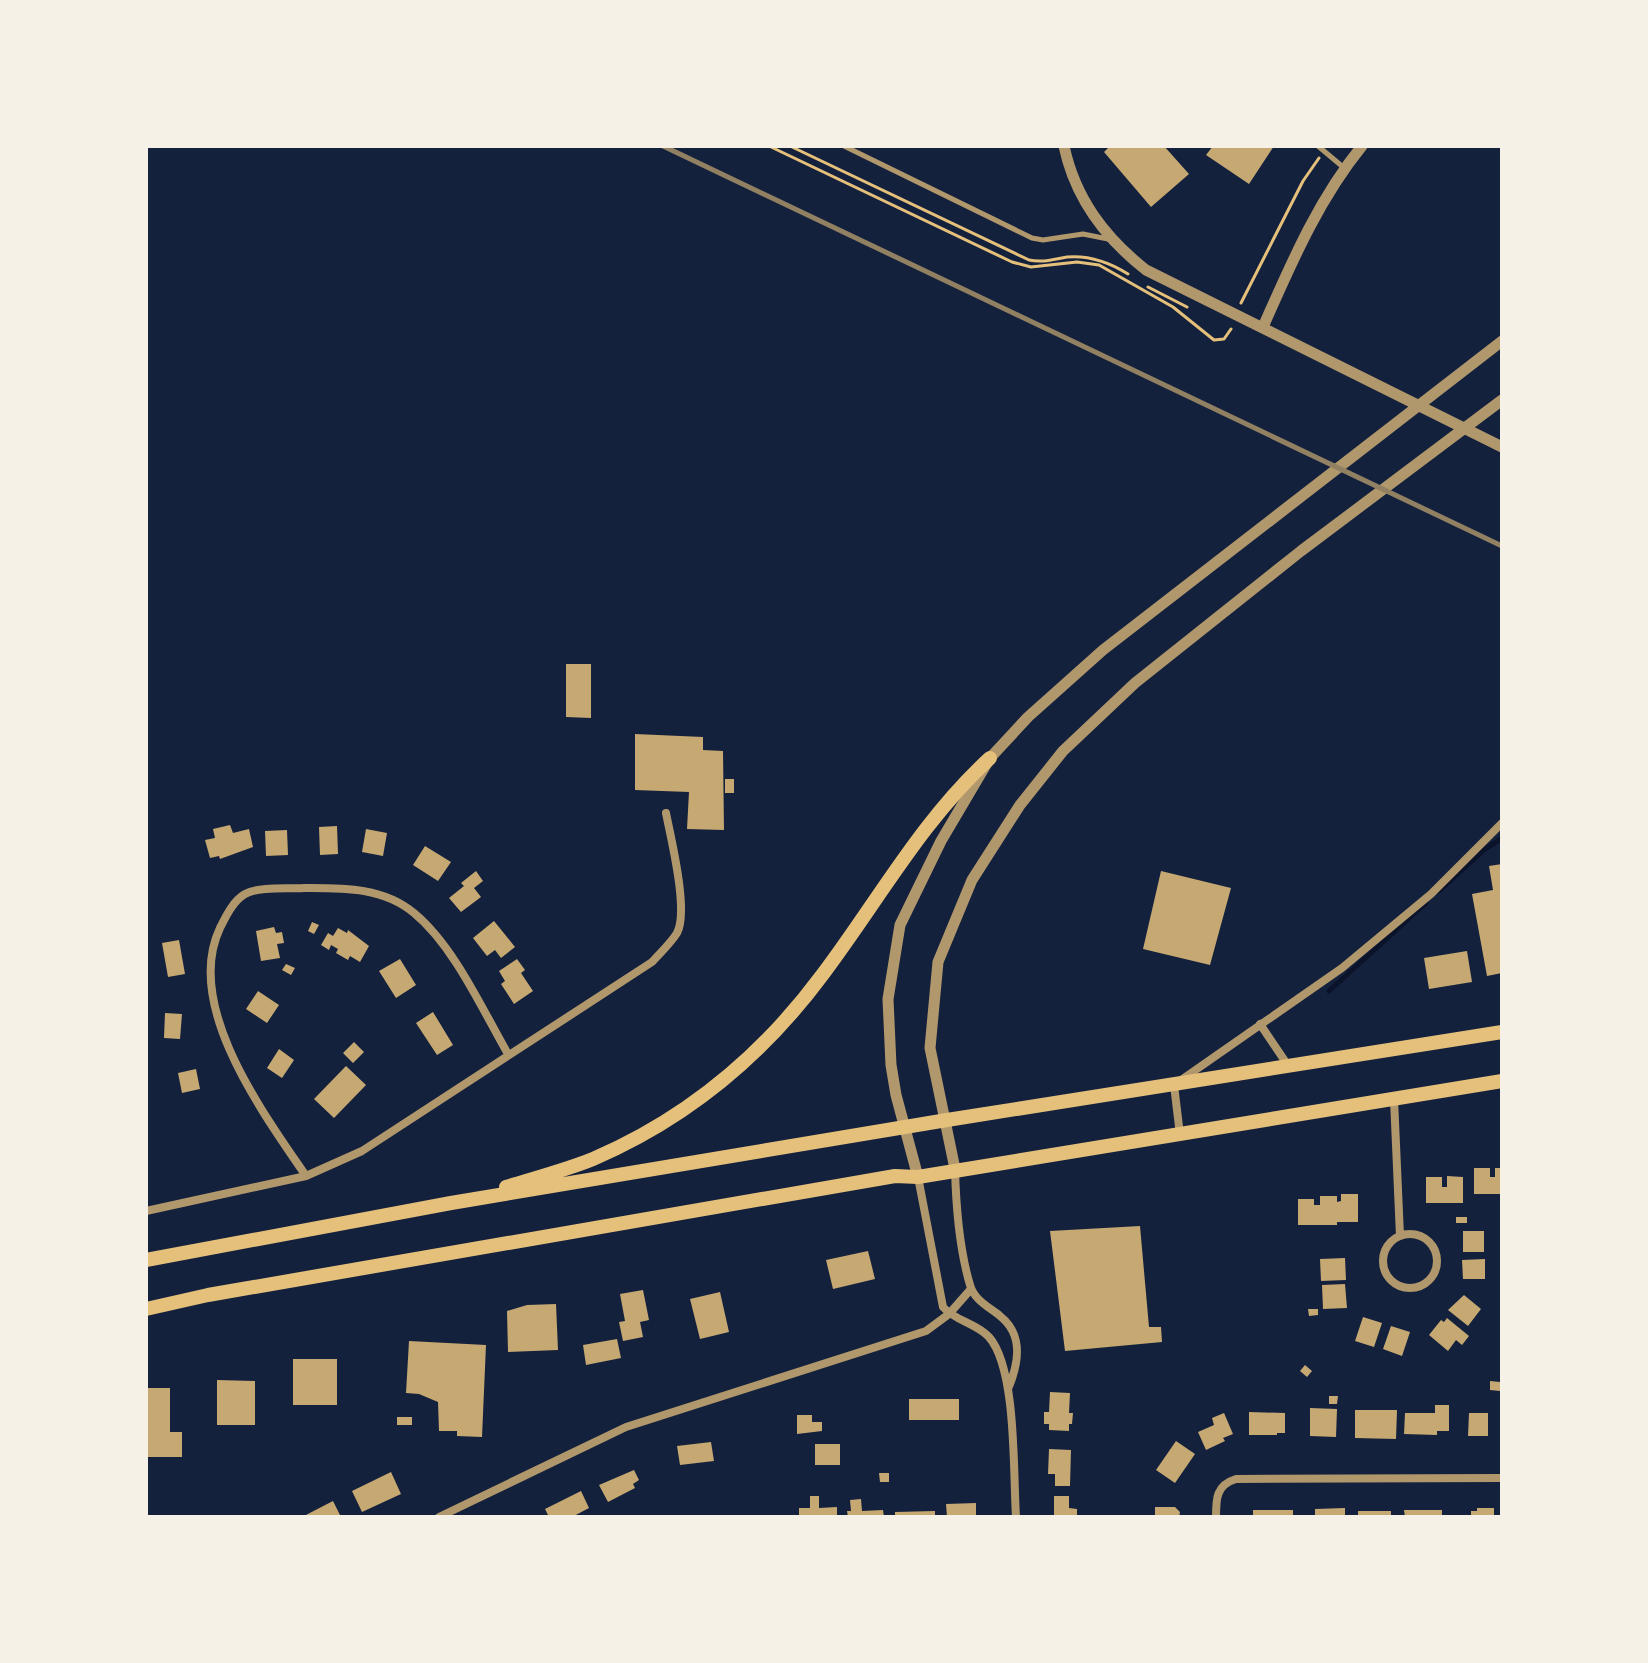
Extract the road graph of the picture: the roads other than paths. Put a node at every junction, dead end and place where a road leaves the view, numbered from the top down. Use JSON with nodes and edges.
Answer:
{"nodes":[{"id":1,"x":844,"y":146,"type":"edge"},
{"id":2,"x":1064,"y":146,"type":"edge"},
{"id":3,"x":1318,"y":146,"type":"edge"},
{"id":4,"x":1362,"y":146,"type":"edge"},
{"id":5,"x":1344,"y":168,"type":"junction"},
{"id":6,"x":1111,"y":239,"type":"junction"},
{"id":7,"x":1263,"y":327,"type":"junction"},
{"id":8,"x":1502,"y":341,"type":"edge"},
{"id":9,"x":1502,"y":400,"type":"edge"},
{"id":10,"x":1502,"y":447,"type":"edge"},
{"id":11,"x":990,"y":758,"type":"junction"},
{"id":12,"x":666,"y":813,"type":"dead end"},
{"id":13,"x":1502,"y":823,"type":"edge"},
{"id":14,"x":1260,"y":1024,"type":"junction"},
{"id":15,"x":1502,"y":1032,"type":"edge"},
{"id":16,"x":508,"y":1054,"type":"junction"},
{"id":17,"x":1290,"y":1068,"type":"junction"},
{"id":18,"x":1502,"y":1081,"type":"edge"},
{"id":19,"x":1174,"y":1085,"type":"junction"},
{"id":20,"x":1394,"y":1099,"type":"junction"},
{"id":21,"x":947,"y":1120,"type":"junction"},
{"id":22,"x":905,"y":1129,"type":"junction"},
{"id":23,"x":1180,"y":1135,"type":"junction"},
{"id":24,"x":955,"y":1169,"type":"junction"},
{"id":25,"x":306,"y":1176,"type":"junction"},
{"id":26,"x":918,"y":1177,"type":"junction"},
{"id":27,"x":451,"y":1203,"type":"junction"},
{"id":28,"x":146,"y":1211,"type":"edge"},
{"id":29,"x":1400,"y":1236,"type":"junction"},
{"id":30,"x":146,"y":1260,"type":"edge"},
{"id":31,"x":971,"y":1289,"type":"junction"},
{"id":32,"x":146,"y":1309,"type":"edge"},
{"id":33,"x":949,"y":1314,"type":"junction"},
{"id":34,"x":1008,"y":1390,"type":"junction"},
{"id":35,"x":1502,"y":1478,"type":"edge"},
{"id":36,"x":439,"y":1517,"type":"edge"},
{"id":37,"x":1016,"y":1517,"type":"edge"},
{"id":38,"x":1216,"y":1517,"type":"edge"}],
"edges":[{"from":1,"to":6,"type":"lane"},
{"from":2,"to":6,"type":"street"},
{"from":3,"to":5,"type":"lane"},
{"from":4,"to":5,"type":"street"},
{"from":5,"to":7,"type":"street"},
{"from":6,"to":7,"type":"street"},
{"from":7,"to":10,"type":"street"},
{"from":8,"to":11,"type":"street"},
{"from":9,"to":21,"type":"street"},
{"from":11,"to":22,"type":"street"},
{"from":11,"to":27,"type":"main road"},
{"from":12,"to":16,"type":"street"},
{"from":13,"to":14,"type":"street"},
{"from":14,"to":17,"type":"street"},
{"from":14,"to":19,"type":"street"},
{"from":15,"to":17,"type":"main road"},
{"from":16,"to":25,"type":"street"},
{"from":16,"to":25,"type":"street"},
{"from":17,"to":19,"type":"main road"},
{"from":18,"to":20,"type":"main road"},
{"from":19,"to":21,"type":"main road"},
{"from":19,"to":23,"type":"street"},
{"from":20,"to":23,"type":"main road"},
{"from":20,"to":29,"type":"street"},
{"from":21,"to":22,"type":"main road"},
{"from":21,"to":24,"type":"street"},
{"from":22,"to":26,"type":"street"},
{"from":22,"to":27,"type":"main road"},
{"from":23,"to":24,"type":"main road"},
{"from":24,"to":26,"type":"main road"},
{"from":24,"to":31,"type":"street"},
{"from":25,"to":28,"type":"street"},
{"from":26,"to":32,"type":"main road"},
{"from":26,"to":33,"type":"street"},
{"from":27,"to":30,"type":"main road"},
{"from":29,"to":29,"type":"street"},
{"from":31,"to":33,"type":"street"},
{"from":31,"to":34,"type":"street"},
{"from":33,"to":34,"type":"street"},
{"from":33,"to":36,"type":"street"},
{"from":34,"to":37,"type":"street"},
{"from":35,"to":38,"type":"street"}]}
